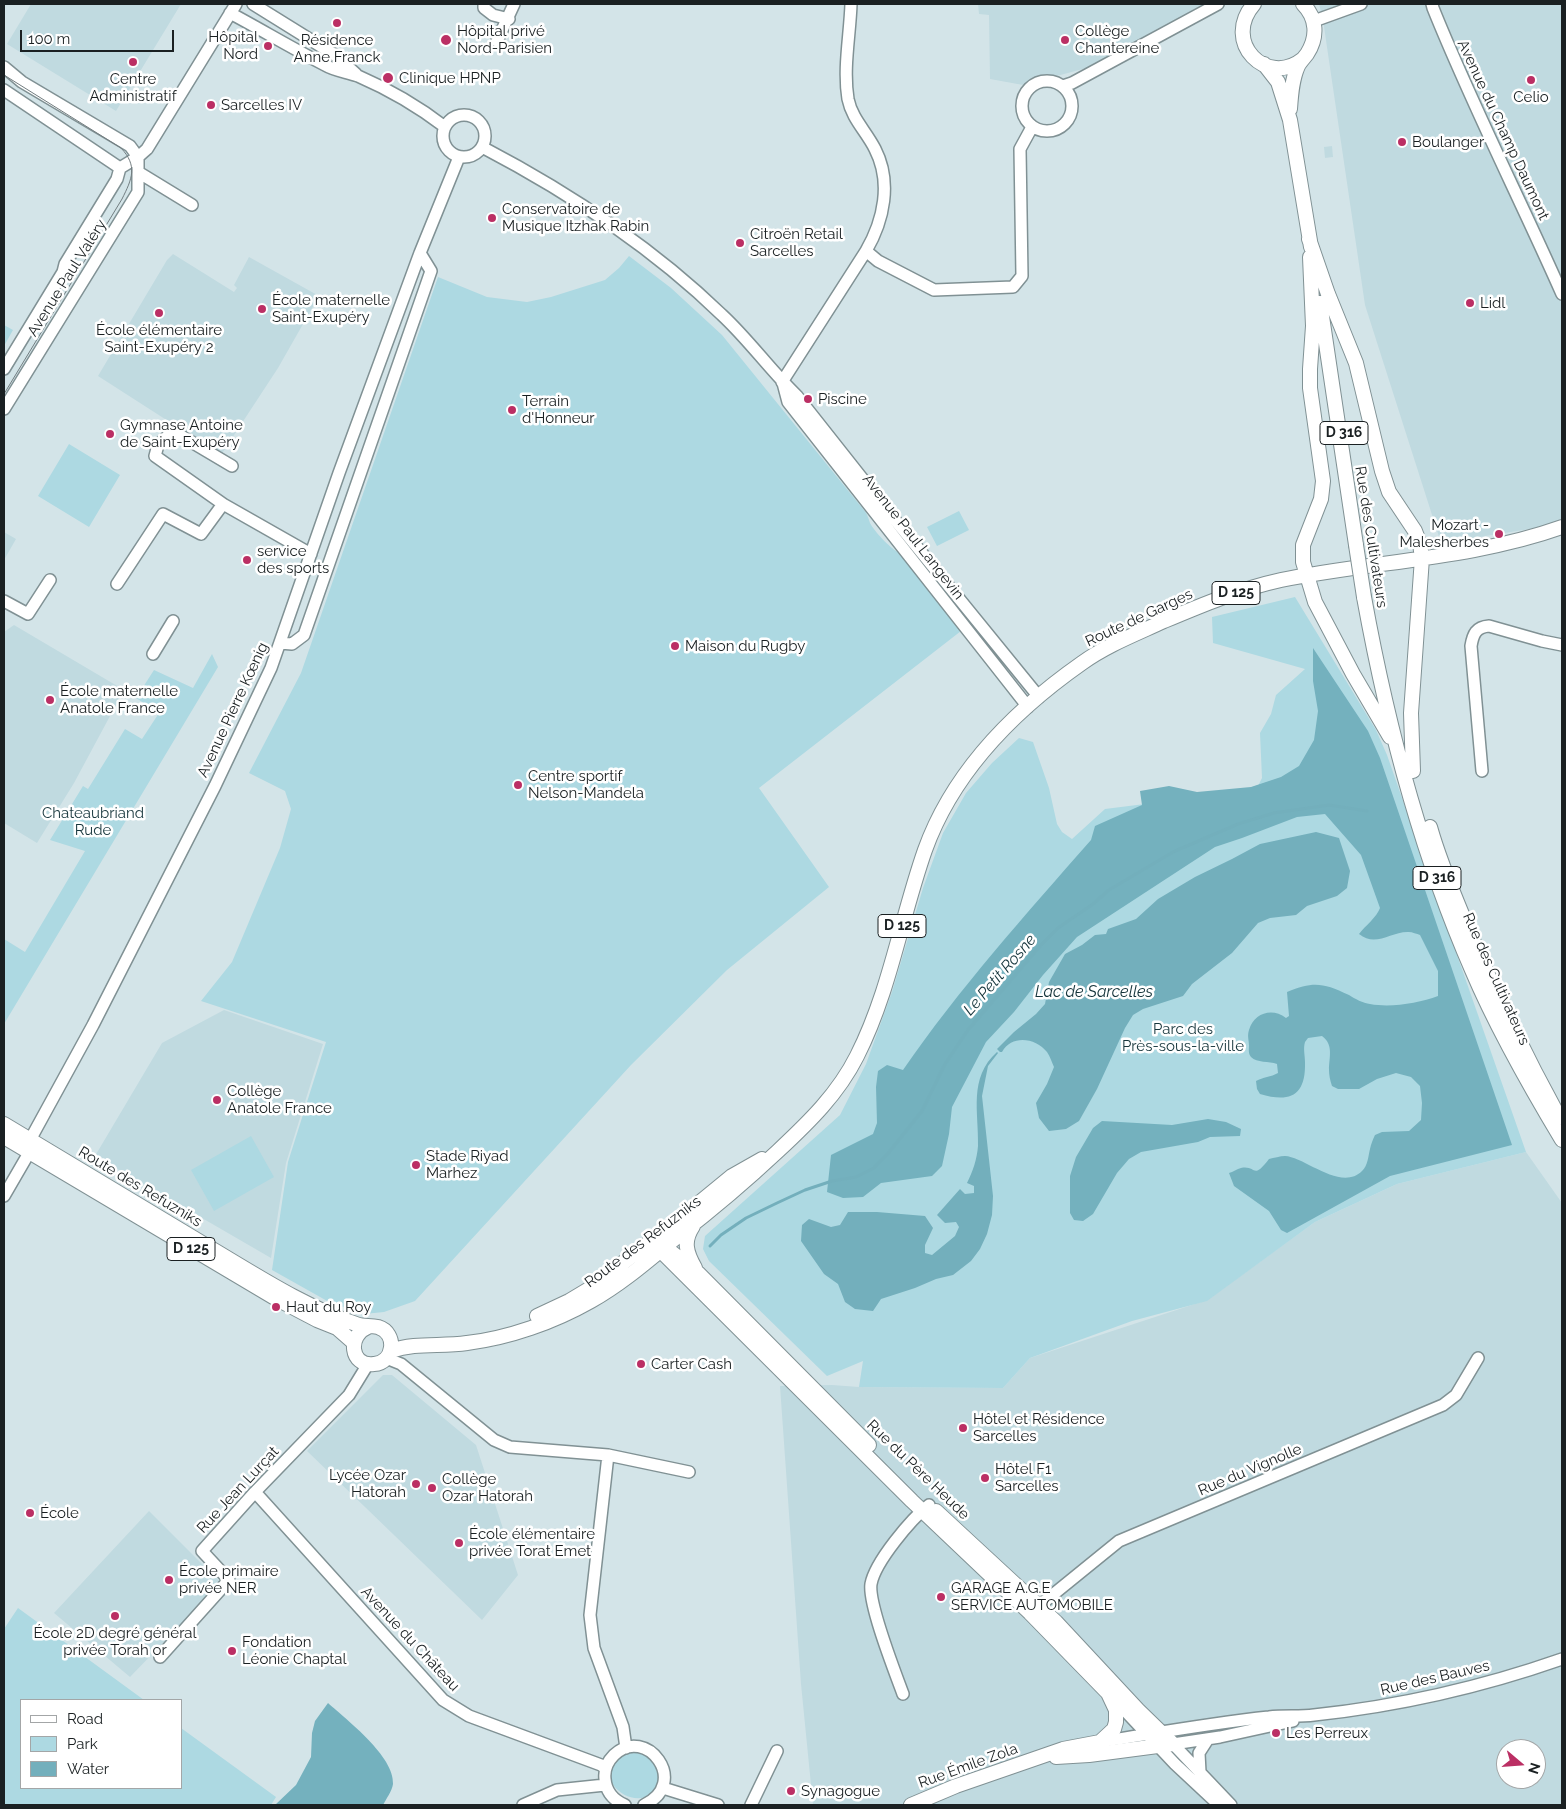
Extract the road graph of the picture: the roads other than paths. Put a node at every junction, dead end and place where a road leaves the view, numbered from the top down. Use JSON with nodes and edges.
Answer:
{"nodes":[{"id":1,"x":253,"y":4,"type":"edge"},
{"id":2,"x":484,"y":4,"type":"edge"},
{"id":3,"x":514,"y":4,"type":"edge"},
{"id":4,"x":851,"y":4,"type":"edge"},
{"id":5,"x":1218,"y":4,"type":"edge"},
{"id":6,"x":1254,"y":4,"type":"edge"},
{"id":7,"x":1303,"y":4,"type":"edge"},
{"id":8,"x":1361,"y":4,"type":"edge"},
{"id":9,"x":1432,"y":4,"type":"edge"},
{"id":10,"x":233,"y":8,"type":"edge"},
{"id":11,"x":509,"y":19,"type":"junction"},
{"id":12,"x":1314,"y":21,"type":"junction"},
{"id":13,"x":497,"y":41,"type":"dead end"},
{"id":14,"x":1303,"y":58,"type":"junction"},
{"id":15,"x":1264,"y":64,"type":"junction"},
{"id":16,"x":4,"y":68,"type":"edge"},
{"id":17,"x":357,"y":76,"type":"junction"},
{"id":18,"x":1064,"y":86,"type":"junction"},
{"id":19,"x":4,"y":90,"type":"edge"},
{"id":20,"x":1290,"y":120,"type":"junction"},
{"id":21,"x":445,"y":126,"type":"junction"},
{"id":22,"x":1032,"y":126,"type":"junction"},
{"id":23,"x":482,"y":147,"type":"junction"},
{"id":24,"x":138,"y":157,"type":"junction"},
{"id":25,"x":459,"y":157,"type":"junction"},
{"id":26,"x":120,"y":168,"type":"junction"},
{"id":27,"x":138,"y":172,"type":"junction"},
{"id":28,"x":192,"y":205,"type":"dead end"},
{"id":29,"x":1310,"y":239,"type":"junction"},
{"id":30,"x":866,"y":251,"type":"junction"},
{"id":31,"x":420,"y":253,"type":"junction"},
{"id":32,"x":1559,"y":277,"type":"edge"},
{"id":33,"x":1562,"y":294,"type":"edge"},
{"id":34,"x":4,"y":369,"type":"edge"},
{"id":35,"x":782,"y":382,"type":"junction"},
{"id":36,"x":4,"y":409,"type":"edge"},
{"id":37,"x":232,"y":466,"type":"dead end"},
{"id":38,"x":223,"y":504,"type":"junction"},
{"id":39,"x":1562,"y":527,"type":"edge"},
{"id":40,"x":311,"y":554,"type":"junction"},
{"id":41,"x":1422,"y":558,"type":"junction"},
{"id":42,"x":1306,"y":576,"type":"junction"},
{"id":43,"x":50,"y":580,"type":"dead end"},
{"id":44,"x":117,"y":584,"type":"dead end"},
{"id":45,"x":1368,"y":595,"type":"junction"},
{"id":46,"x":4,"y":601,"type":"edge"},
{"id":47,"x":174,"y":621,"type":"dead end"},
{"id":48,"x":280,"y":643,"type":"junction"},
{"id":49,"x":1562,"y":645,"type":"edge"},
{"id":50,"x":152,"y":654,"type":"dead end"},
{"id":51,"x":1034,"y":702,"type":"junction"},
{"id":52,"x":1397,"y":748,"type":"junction"},
{"id":53,"x":1413,"y":771,"type":"junction"},
{"id":54,"x":1482,"y":771,"type":"dead end"},
{"id":55,"x":1562,"y":1122,"type":"edge"},
{"id":56,"x":4,"y":1124,"type":"edge"},
{"id":57,"x":4,"y":1137,"type":"edge"},
{"id":58,"x":1562,"y":1140,"type":"edge"},
{"id":59,"x":30,"y":1146,"type":"junction"},
{"id":60,"x":780,"y":1149,"type":"junction"},
{"id":61,"x":4,"y":1196,"type":"edge"},
{"id":62,"x":694,"y":1224,"type":"junction"},
{"id":63,"x":668,"y":1228,"type":"junction"},
{"id":64,"x":646,"y":1246,"type":"junction"},
{"id":65,"x":662,"y":1248,"type":"junction"},
{"id":66,"x":698,"y":1273,"type":"junction"},
{"id":67,"x":368,"y":1327,"type":"junction"},
{"id":68,"x":388,"y":1334,"type":"junction"},
{"id":69,"x":353,"y":1342,"type":"junction"},
{"id":70,"x":388,"y":1355,"type":"junction"},
{"id":71,"x":1478,"y":1358,"type":"dead end"},
{"id":72,"x":368,"y":1364,"type":"junction"},
{"id":73,"x":608,"y":1455,"type":"junction"},
{"id":74,"x":689,"y":1472,"type":"dead end"},
{"id":75,"x":255,"y":1492,"type":"junction"},
{"id":76,"x":925,"y":1507,"type":"junction"},
{"id":77,"x":1034,"y":1610,"type":"junction"},
{"id":78,"x":160,"y":1657,"type":"dead end"},
{"id":79,"x":1562,"y":1659,"type":"edge"},
{"id":80,"x":1108,"y":1693,"type":"junction"},
{"id":81,"x":903,"y":1694,"type":"dead end"},
{"id":82,"x":1312,"y":1716,"type":"junction"},
{"id":83,"x":1156,"y":1739,"type":"junction"},
{"id":84,"x":1208,"y":1739,"type":"junction"},
{"id":85,"x":1100,"y":1742,"type":"junction"},
{"id":86,"x":626,"y":1748,"type":"junction"},
{"id":87,"x":777,"y":1751,"type":"dead end"},
{"id":88,"x":1037,"y":1758,"type":"junction"},
{"id":89,"x":606,"y":1768,"type":"junction"},
{"id":90,"x":1200,"y":1772,"type":"junction"},
{"id":91,"x":605,"y":1784,"type":"junction"},
{"id":92,"x":662,"y":1788,"type":"junction"},
{"id":93,"x":523,"y":1805,"type":"edge"},
{"id":94,"x":624,"y":1805,"type":"edge"},
{"id":95,"x":644,"y":1805,"type":"edge"},
{"id":96,"x":718,"y":1805,"type":"edge"},
{"id":97,"x":751,"y":1805,"type":"edge"},
{"id":98,"x":911,"y":1805,"type":"edge"},
{"id":99,"x":1219,"y":1805,"type":"edge"},
{"id":100,"x":1231,"y":1805,"type":"edge"}],
"edges":[{"from":1,"to":17,"type":"street"},
{"from":2,"to":11,"type":"street"},
{"from":3,"to":11,"type":"street"},
{"from":4,"to":30,"type":"street"},
{"from":5,"to":18,"type":"street"},
{"from":6,"to":15,"type":"main road"},
{"from":7,"to":12,"type":"main road"},
{"from":8,"to":12,"type":"street"},
{"from":9,"to":32,"type":"street","name":"Avenue du Champ Daumont"},
{"from":10,"to":17,"type":"street"},
{"from":10,"to":24,"type":"street"},
{"from":11,"to":13,"type":"street"},
{"from":12,"to":14,"type":"main road"},
{"from":14,"to":15,"type":"main road"},
{"from":14,"to":20,"type":"main road","number":"D 316"},
{"from":15,"to":20,"type":"main road","number":"D 316"},
{"from":16,"to":24,"type":"street"},
{"from":17,"to":21,"type":"street"},
{"from":18,"to":22,"type":"street"},
{"from":18,"to":22,"type":"street"},
{"from":19,"to":26,"type":"street"},
{"from":20,"to":29,"type":"main road","number":"D 316"},
{"from":21,"to":23,"type":"street"},
{"from":21,"to":25,"type":"street"},
{"from":22,"to":30,"type":"street"},
{"from":23,"to":25,"type":"street"},
{"from":23,"to":35,"type":"street","name":"Avenue Paul Langevin"},
{"from":24,"to":26,"type":"street"},
{"from":24,"to":27,"type":"street","name":"Avenue Paul Valéry"},
{"from":25,"to":31,"type":"street","name":"Avenue Pierre Kœnig"},
{"from":26,"to":34,"type":"street","name":"Avenue Paul Valéry"},
{"from":27,"to":28,"type":"street"},
{"from":27,"to":36,"type":"street","name":"Avenue Paul Valéry"},
{"from":29,"to":41,"type":"main road"},
{"from":29,"to":42,"type":"main road"},
{"from":29,"to":45,"type":"main road","name":"Rue des Cultivateurs","number":"D 316"},
{"from":30,"to":35,"type":"street"},
{"from":31,"to":40,"type":"street","name":"Avenue Pierre Kœnig"},
{"from":31,"to":48,"type":"street"},
{"from":32,"to":33,"type":"street","name":"Avenue du Champ Daumont"},
{"from":35,"to":51,"type":"street","name":"Avenue Paul Langevin"},
{"from":37,"to":38,"type":"street"},
{"from":38,"to":40,"type":"street"},
{"from":38,"to":44,"type":"street"},
{"from":39,"to":41,"type":"main road","name":"Route de Garges","number":"D 125"},
{"from":40,"to":48,"type":"street","name":"Avenue Pierre Kœnig"},
{"from":41,"to":42,"type":"main road","name":"Route de Garges","number":"D 125"},
{"from":41,"to":53,"type":"main road"},
{"from":42,"to":51,"type":"main road","name":"Route de Garges","number":"D 125"},
{"from":42,"to":52,"type":"main road"},
{"from":43,"to":46,"type":"street"},
{"from":45,"to":52,"type":"main road","name":"Rue des Cultivateurs","number":"D 316"},
{"from":45,"to":53,"type":"main road","name":"Rue des Cultivateurs","number":"D 316"},
{"from":47,"to":50,"type":"street"},
{"from":48,"to":59,"type":"street","name":"Avenue Pierre Kœnig"},
{"from":49,"to":54,"type":"street"},
{"from":51,"to":60,"type":"main road","name":"Route des Refuzniks","number":"D 125"},
{"from":52,"to":58,"type":"main road","name":"Rue des Cultivateurs","number":"D 316"},
{"from":53,"to":55,"type":"main road","name":"Rue des Cultivateurs","number":"D 316"},
{"from":56,"to":59,"type":"main road","number":"D 125"},
{"from":57,"to":59,"type":"main road","number":"D 125"},
{"from":59,"to":61,"type":"street","name":"Avenue Pierre Kœnig"},
{"from":59,"to":67,"type":"main road","name":"Route des Refuzniks"},
{"from":59,"to":69,"type":"main road","name":"Route des Refuzniks","number":"D 125"},
{"from":60,"to":62,"type":"main road","name":"Route des Refuzniks","number":"D 125"},
{"from":60,"to":63,"type":"main road","name":"Route des Refuzniks","number":"D 125"},
{"from":62,"to":65,"type":"main road","name":"Route des Refuzniks","number":"D 125"},
{"from":62,"to":66,"type":"main road"},
{"from":63,"to":64,"type":"main road","name":"Route des Refuzniks","number":"D 125"},
{"from":63,"to":65,"type":"main road"},
{"from":64,"to":65,"type":"main road"},
{"from":64,"to":68,"type":"main road","name":"Route des Refuzniks","number":"D 125"},
{"from":65,"to":66,"type":"main road","name":"Rue du Père Heude"},
{"from":65,"to":70,"type":"main road","name":"Route des Refuzniks","number":"D 125"},
{"from":65,"to":76,"type":"main road","name":"Rue du Père Heude"},
{"from":66,"to":76,"type":"main road","name":"Rue du Père Heude"},
{"from":67,"to":68,"type":"main road"},
{"from":67,"to":69,"type":"main road"},
{"from":68,"to":70,"type":"main road"},
{"from":69,"to":72,"type":"main road"},
{"from":70,"to":72,"type":"main road"},
{"from":70,"to":73,"type":"street"},
{"from":71,"to":77,"type":"street","name":"Rue du Vignolle"},
{"from":72,"to":75,"type":"street","name":"Rue Jean Lurçat"},
{"from":73,"to":74,"type":"street"},
{"from":73,"to":86,"type":"street"},
{"from":75,"to":78,"type":"street","name":"Rue Jean Lurçat"},
{"from":75,"to":89,"type":"street","name":"Avenue du Château"},
{"from":76,"to":77,"type":"main road","name":"Rue du Père Heude"},
{"from":76,"to":81,"type":"street"},
{"from":77,"to":80,"type":"main road","name":"Rue du Père Heude"},
{"from":77,"to":83,"type":"main road","name":"Rue du Père Heude"},
{"from":79,"to":82,"type":"street","name":"Rue des Bauves"},
{"from":80,"to":83,"type":"street","name":"Rue du Père Heude"},
{"from":80,"to":85,"type":"main road"},
{"from":82,"to":83,"type":"street","name":"Rue des Bauves"},
{"from":82,"to":84,"type":"street","name":"Rue des Bauves"},
{"from":83,"to":84,"type":"street","name":"Rue des Bauves"},
{"from":83,"to":85,"type":"street","name":"Rue Émile Zola"},
{"from":83,"to":88,"type":"main road","name":"Rue Émile Zola"},
{"from":83,"to":90,"type":"street"},
{"from":83,"to":99,"type":"street"},
{"from":84,"to":90,"type":"street"},
{"from":85,"to":88,"type":"main road","name":"Rue Émile Zola"},
{"from":86,"to":89,"type":"street"},
{"from":86,"to":92,"type":"street"},
{"from":87,"to":97,"type":"street"},
{"from":88,"to":98,"type":"main road","name":"Rue Émile Zola"},
{"from":89,"to":91,"type":"street"},
{"from":90,"to":100,"type":"street"},
{"from":91,"to":93,"type":"street"},
{"from":91,"to":94,"type":"street"},
{"from":92,"to":95,"type":"street"},
{"from":92,"to":96,"type":"street"}]}
